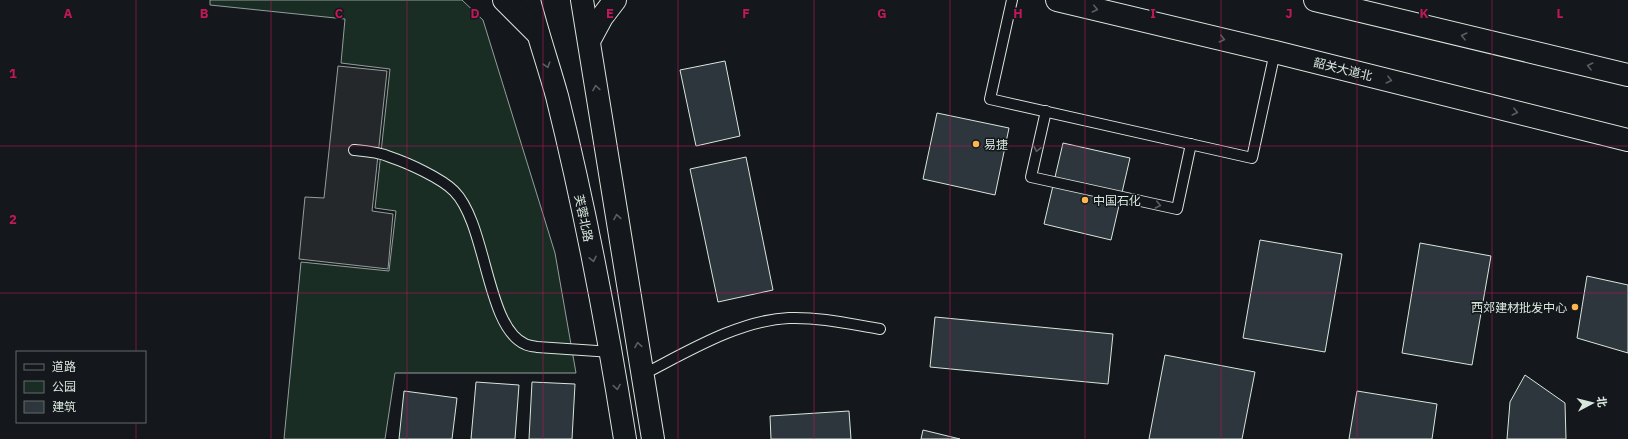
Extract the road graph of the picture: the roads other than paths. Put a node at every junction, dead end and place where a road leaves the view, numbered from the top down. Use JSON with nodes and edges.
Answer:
{"nodes":[{"id":1,"x":504,"y":0,"type":"edge"},
{"id":2,"x":529,"y":0,"type":"edge"},
{"id":3,"x":582,"y":0,"type":"edge"},
{"id":4,"x":615,"y":0,"type":"edge"},
{"id":5,"x":1012,"y":0,"type":"edge"},
{"id":6,"x":1057,"y":0,"type":"edge"},
{"id":7,"x":1315,"y":0,"type":"edge"},
{"id":8,"x":538,"y":34,"type":"junction"},
{"id":9,"x":589,"y":41,"type":"junction"},
{"id":10,"x":1275,"y":52,"type":"junction"},
{"id":11,"x":1628,"y":75,"type":"edge"},
{"id":12,"x":1046,"y":111,"type":"junction"},
{"id":13,"x":1628,"y":140,"type":"edge"},
{"id":14,"x":1191,"y":144,"type":"junction"},
{"id":15,"x":354,"y":150,"type":"dead end"},
{"id":16,"x":880,"y":329,"type":"dead end"},
{"id":17,"x":612,"y":352,"type":"junction"},
{"id":18,"x":642,"y":375,"type":"junction"},
{"id":19,"x":625,"y":439,"type":"edge"},
{"id":20,"x":653,"y":439,"type":"edge"}],
"edges":[{"from":1,"to":8,"type":"main road"},
{"from":2,"to":8,"type":"main road","name":"芙蓉北路"},
{"from":3,"to":9,"type":"main road"},
{"from":4,"to":9,"type":"main road"},
{"from":5,"to":12,"type":"lane"},
{"from":6,"to":10,"type":"main road","name":"韶关大道北","one_way":true},
{"from":11,"to":7,"type":"main road","one_way":true},
{"from":8,"to":17,"type":"main road","name":"芙蓉北路","one_way":true},
{"from":18,"to":9,"type":"main road","one_way":true},
{"from":10,"to":13,"type":"main road","name":"韶关大道北","one_way":true},
{"from":10,"to":14,"type":"lane"},
{"from":12,"to":14,"type":"lane"},
{"from":12,"to":14,"type":"lane","one_way":true},
{"from":15,"to":17,"type":"lane"},
{"from":16,"to":18,"type":"lane"},
{"from":17,"to":19,"type":"main road","name":"芙蓉北路","one_way":true},
{"from":18,"to":20,"type":"main road"}]}
